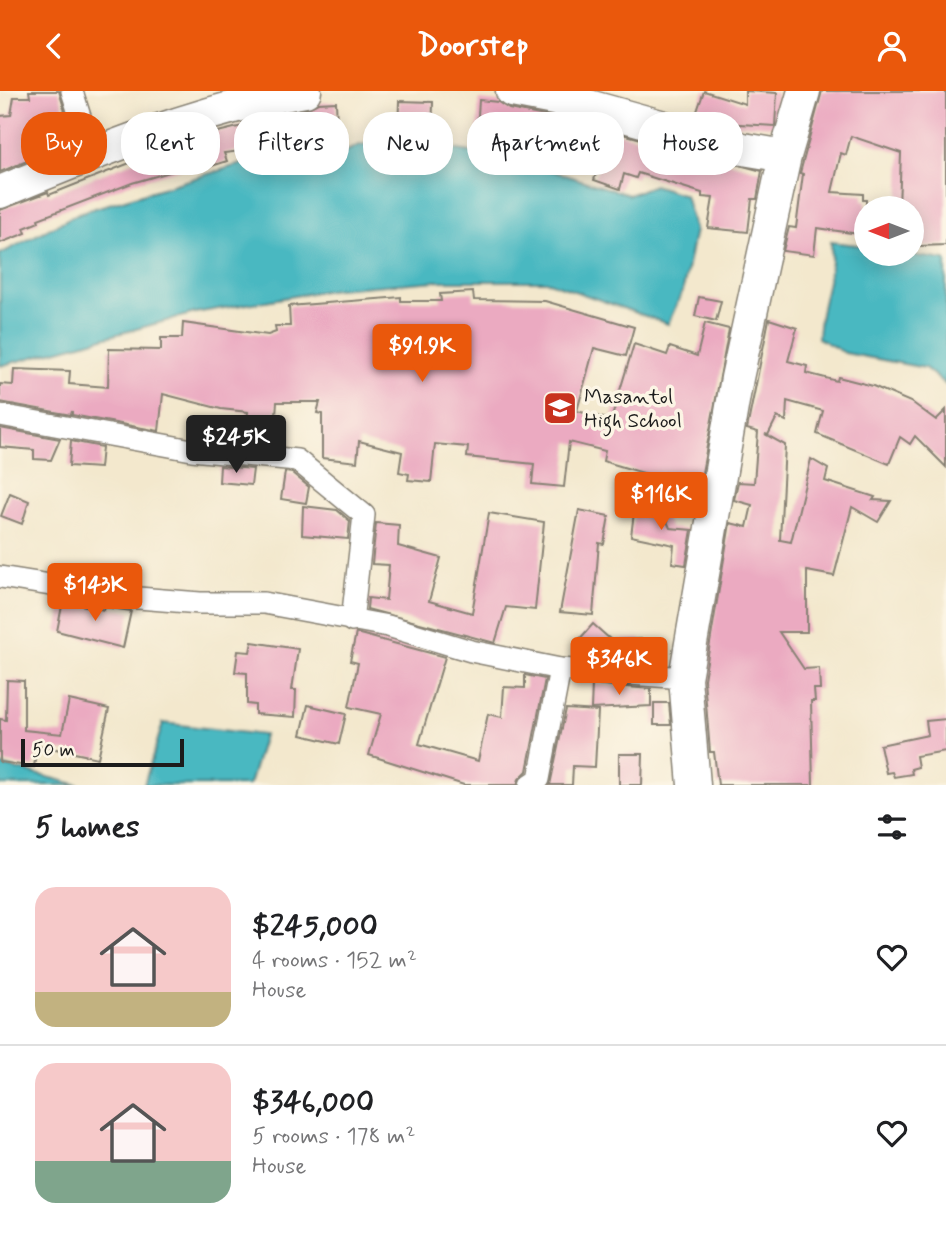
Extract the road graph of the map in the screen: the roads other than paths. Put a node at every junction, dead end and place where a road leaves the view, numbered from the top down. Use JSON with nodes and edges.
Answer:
{"nodes":[{"id":1,"x":72,"y":91,"type":"edge"},
{"id":2,"x":304,"y":91,"type":"edge"},
{"id":3,"x":512,"y":91,"type":"edge"},
{"id":4,"x":804,"y":91,"type":"edge"},
{"id":5,"x":79,"y":112,"type":"edge"},
{"id":6,"x":107,"y":147,"type":"edge"},
{"id":7,"x":785,"y":156,"type":"junction"},
{"id":8,"x":38,"y":175,"type":"edge"},
{"id":9,"x":0,"y":191,"type":"edge"},
{"id":10,"x":0,"y":415,"type":"edge"},
{"id":11,"x":0,"y":577,"type":"edge"},
{"id":12,"x":352,"y":621,"type":"junction"},
{"id":13,"x":560,"y":669,"type":"junction"},
{"id":14,"x":685,"y":678,"type":"junction"},
{"id":15,"x":530,"y":785,"type":"edge"},
{"id":16,"x":694,"y":785,"type":"edge"}],
"edges":[{"from":1,"to":5,"type":"street"},
{"from":2,"to":6,"type":"main road"},
{"from":3,"to":7,"type":"main road"},
{"from":4,"to":7,"type":"main road"},
{"from":7,"to":14,"type":"main road"},
{"from":8,"to":9,"type":"main road"},
{"from":10,"to":12,"type":"street"},
{"from":11,"to":12,"type":"street"},
{"from":12,"to":13,"type":"street"},
{"from":13,"to":14,"type":"street"},
{"from":13,"to":15,"type":"street"},
{"from":14,"to":16,"type":"main road"}]}
